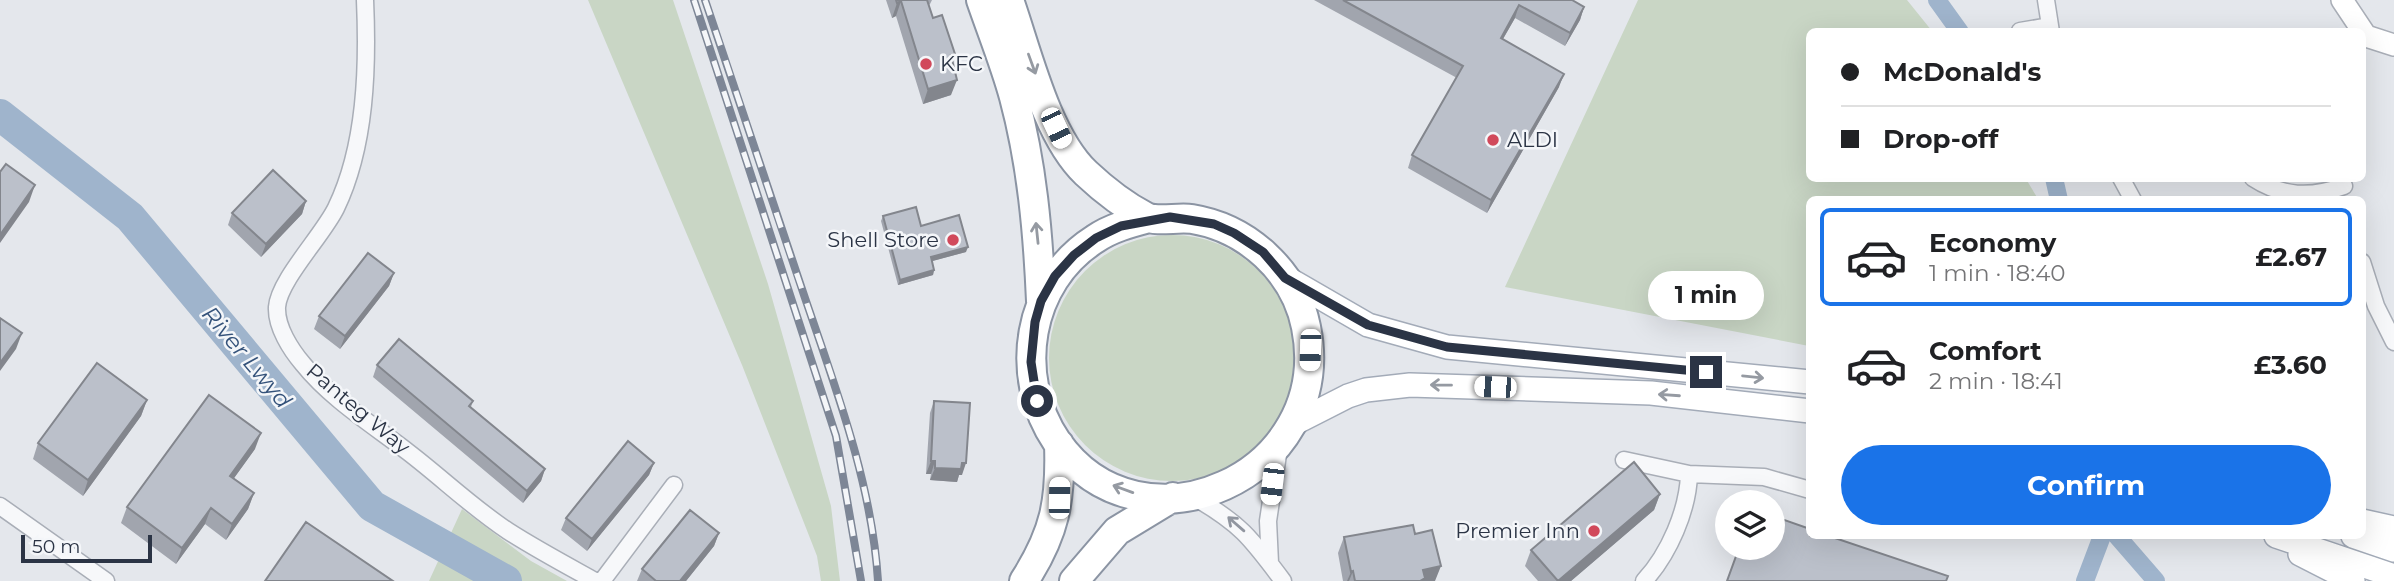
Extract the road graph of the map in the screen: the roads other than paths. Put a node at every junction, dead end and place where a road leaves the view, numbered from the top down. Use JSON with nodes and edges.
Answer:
{"nodes":[{"id":1,"x":365,"y":0,"type":"edge"},
{"id":2,"x":981,"y":0,"type":"edge"},
{"id":3,"x":1009,"y":0,"type":"edge"},
{"id":4,"x":2046,"y":0,"type":"edge"},
{"id":5,"x":2342,"y":0,"type":"edge"},
{"id":6,"x":2051,"y":28,"type":"edge"},
{"id":7,"x":2357,"y":28,"type":"edge"},
{"id":8,"x":2366,"y":42,"type":"edge"},
{"id":9,"x":2394,"y":45,"type":"edge"},
{"id":10,"x":2259,"y":182,"type":"edge"},
{"id":11,"x":2344,"y":188,"type":"edge"},
{"id":12,"x":1149,"y":218,"type":"junction"},
{"id":13,"x":2366,"y":275,"type":"edge"},
{"id":14,"x":1285,"y":278,"type":"junction"},
{"id":15,"x":1041,"y":301,"type":"junction"},
{"id":16,"x":2394,"y":342,"type":"edge"},
{"id":17,"x":1806,"y":382,"type":"edge"},
{"id":18,"x":1806,"y":411,"type":"edge"},
{"id":19,"x":1286,"y":434,"type":"junction"},
{"id":20,"x":1059,"y":444,"type":"junction"},
{"id":21,"x":1624,"y":460,"type":"dead end"},
{"id":22,"x":1689,"y":474,"type":"junction"},
{"id":23,"x":674,"y":485,"type":"dead end"},
{"id":24,"x":1806,"y":489,"type":"edge"},
{"id":25,"x":1183,"y":497,"type":"junction"},
{"id":26,"x":0,"y":506,"type":"edge"},
{"id":27,"x":2366,"y":522,"type":"edge"},
{"id":28,"x":2394,"y":528,"type":"edge"},
{"id":29,"x":2275,"y":539,"type":"edge"},
{"id":30,"x":2285,"y":539,"type":"edge"},
{"id":31,"x":2362,"y":539,"type":"edge"},
{"id":32,"x":2394,"y":550,"type":"edge"},
{"id":33,"x":1270,"y":564,"type":"junction"},
{"id":34,"x":2394,"y":576,"type":"edge"},
{"id":35,"x":106,"y":581,"type":"edge"},
{"id":36,"x":595,"y":581,"type":"edge"},
{"id":37,"x":602,"y":581,"type":"edge"},
{"id":38,"x":1024,"y":581,"type":"edge"},
{"id":39,"x":1074,"y":581,"type":"edge"},
{"id":40,"x":1283,"y":581,"type":"edge"},
{"id":41,"x":1644,"y":581,"type":"edge"},
{"id":42,"x":2353,"y":581,"type":"edge"}],
"edges":[{"from":1,"to":36,"type":"street","name":"Panteg Way"},
{"from":15,"to":2,"type":"highway","one_way":true},
{"from":3,"to":12,"type":"highway","one_way":true},
{"from":4,"to":6,"type":"street"},
{"from":5,"to":7,"type":"street"},
{"from":8,"to":9,"type":"street"},
{"from":10,"to":11,"type":"street"},
{"from":12,"to":14,"type":"highway"},
{"from":12,"to":15,"type":"highway"},
{"from":13,"to":16,"type":"street"},
{"from":14,"to":17,"type":"main road","one_way":true},
{"from":14,"to":19,"type":"highway"},
{"from":15,"to":20,"type":"highway"},
{"from":18,"to":19,"type":"main road","one_way":true},
{"from":19,"to":25,"type":"highway"},
{"from":19,"to":33,"type":"street"},
{"from":25,"to":20,"type":"highway","one_way":true},
{"from":20,"to":38,"type":"highway"},
{"from":21,"to":22,"type":"street"},
{"from":22,"to":24,"type":"street"},
{"from":22,"to":41,"type":"street"},
{"from":23,"to":37,"type":"street"},
{"from":33,"to":25,"type":"street","one_way":true},
{"from":25,"to":39,"type":"highway"},
{"from":26,"to":35,"type":"street"},
{"from":27,"to":28,"type":"main road"},
{"from":29,"to":42,"type":"main road"},
{"from":30,"to":34,"type":"main road"},
{"from":31,"to":32,"type":"main road"},
{"from":33,"to":40,"type":"street"}]}
